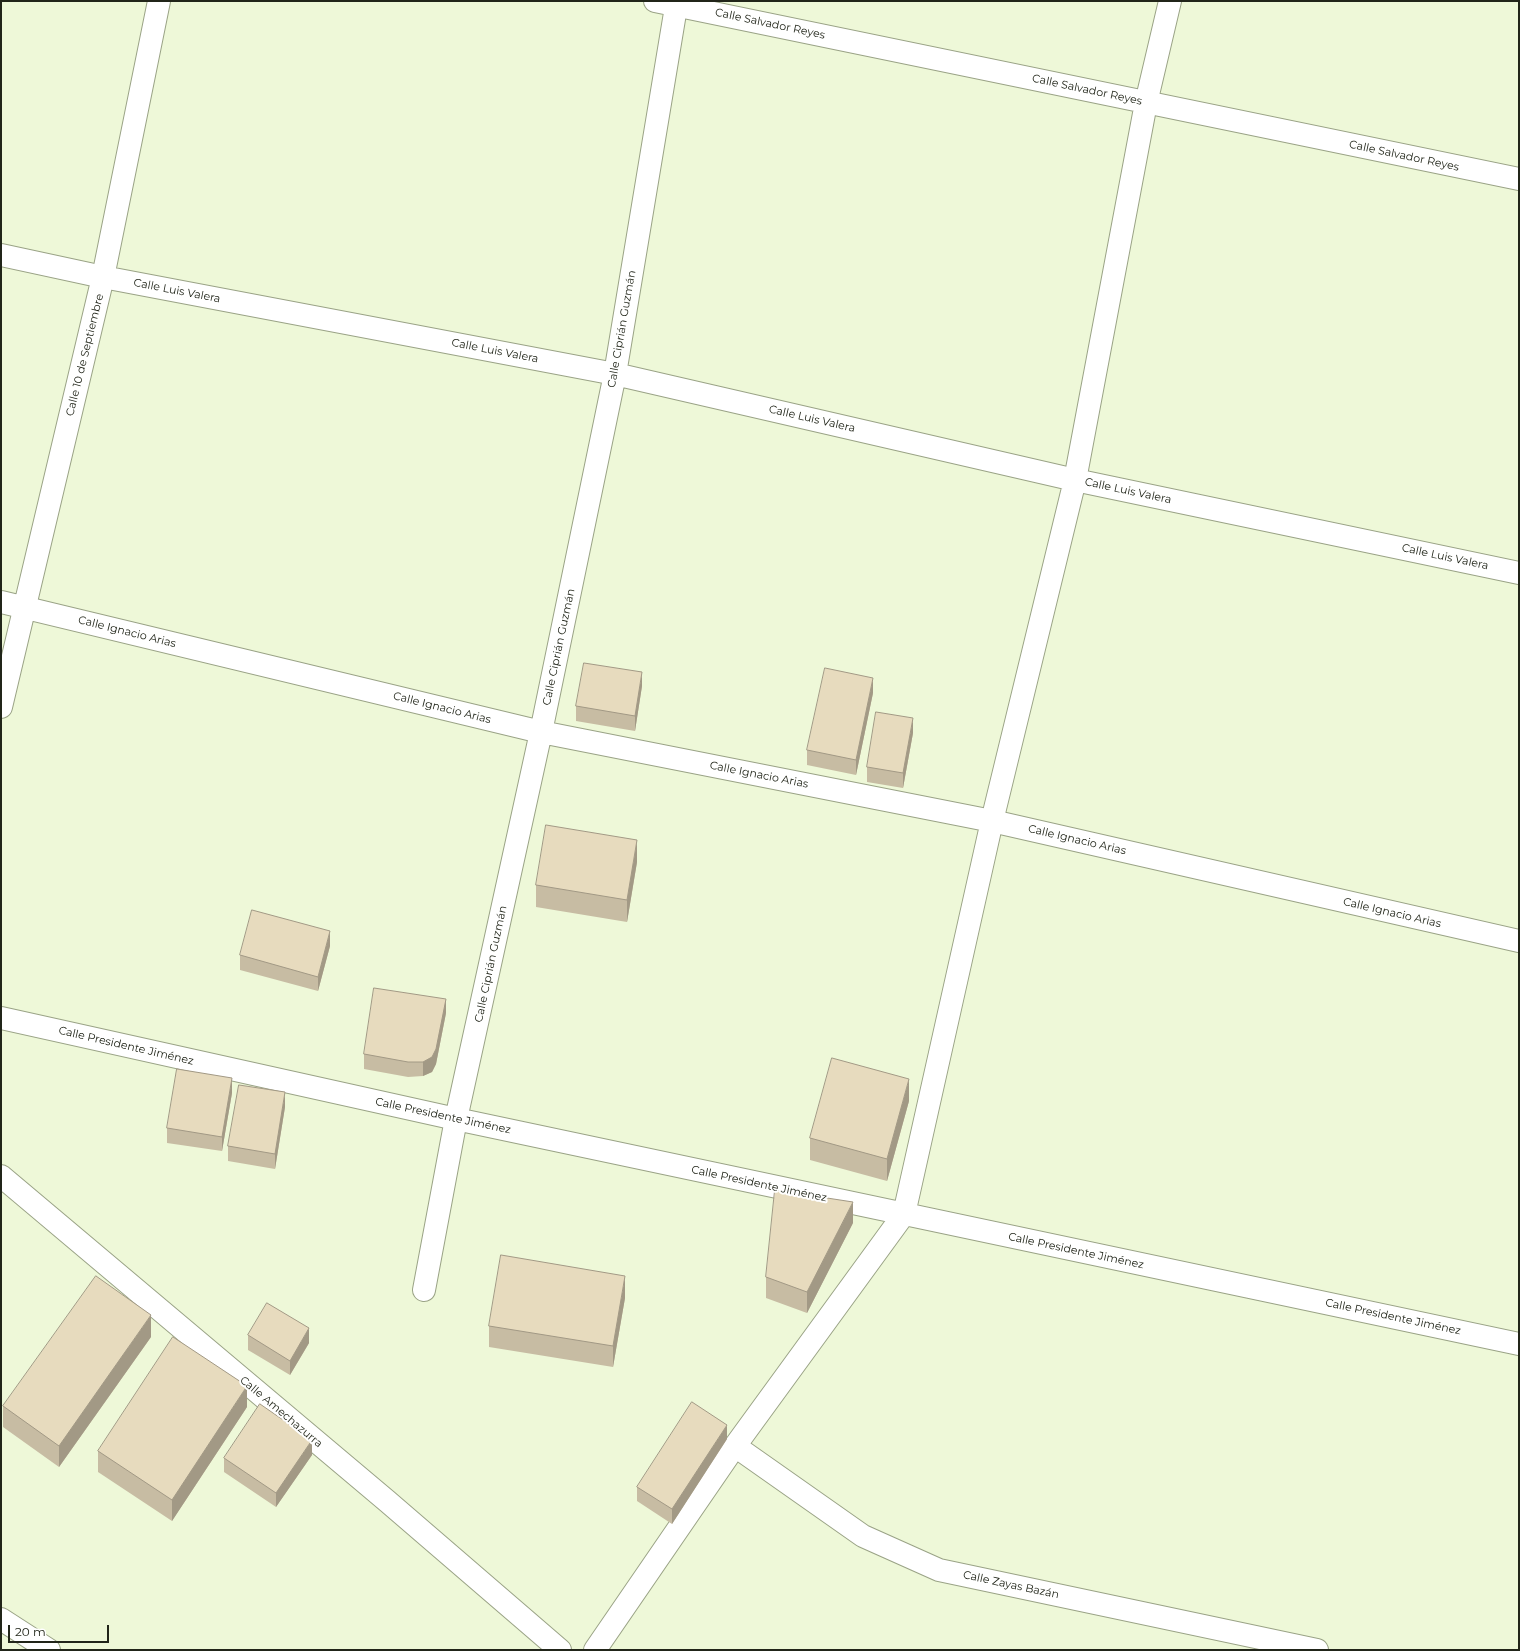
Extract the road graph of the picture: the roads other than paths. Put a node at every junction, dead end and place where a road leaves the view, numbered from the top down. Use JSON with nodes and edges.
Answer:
{"nodes":[{"id":1,"x":158,"y":1,"type":"edge"},
{"id":2,"x":655,"y":1,"type":"edge"},
{"id":3,"x":1170,"y":1,"type":"edge"},
{"id":4,"x":676,"y":3,"type":"edge"},
{"id":5,"x":1146,"y":103,"type":"junction"},
{"id":6,"x":1519,"y":179,"type":"edge"},
{"id":7,"x":1,"y":254,"type":"edge"},
{"id":8,"x":103,"y":277,"type":"junction"},
{"id":9,"x":615,"y":374,"type":"junction"},
{"id":10,"x":1075,"y":480,"type":"junction"},
{"id":11,"x":1519,"y":573,"type":"edge"},
{"id":12,"x":1,"y":602,"type":"edge"},
{"id":13,"x":24,"y":607,"type":"junction"},
{"id":14,"x":1,"y":707,"type":"edge"},
{"id":15,"x":542,"y":732,"type":"junction"},
{"id":16,"x":992,"y":821,"type":"junction"},
{"id":17,"x":1519,"y":942,"type":"edge"},
{"id":18,"x":1,"y":1018,"type":"edge"},
{"id":19,"x":456,"y":1120,"type":"junction"},
{"id":20,"x":1,"y":1176,"type":"edge"},
{"id":21,"x":904,"y":1214,"type":"junction"},
{"id":22,"x":424,"y":1290,"type":"dead end"},
{"id":23,"x":1519,"y":1344,"type":"edge"},
{"id":24,"x":735,"y":1446,"type":"junction"},
{"id":25,"x":1,"y":1619,"type":"edge"},
{"id":26,"x":49,"y":1650,"type":"edge"},
{"id":27,"x":560,"y":1650,"type":"edge"},
{"id":28,"x":595,"y":1650,"type":"edge"},
{"id":29,"x":1317,"y":1650,"type":"edge"}],
"edges":[{"from":1,"to":8,"type":"street","name":"Calle 10 de Septiembre"},
{"from":2,"to":4,"type":"street","name":"Calle Salvador Reyes"},
{"from":3,"to":5,"type":"street"},
{"from":4,"to":5,"type":"street","name":"Calle Salvador Reyes"},
{"from":4,"to":9,"type":"street","name":"Calle Ciprián Guzmán"},
{"from":5,"to":6,"type":"street","name":"Calle Salvador Reyes"},
{"from":5,"to":10,"type":"street"},
{"from":7,"to":8,"type":"street","name":"Calle Luis Valera"},
{"from":8,"to":9,"type":"street","name":"Calle Luis Valera"},
{"from":8,"to":13,"type":"street","name":"Calle 10 de Septiembre"},
{"from":9,"to":10,"type":"street","name":"Calle Luis Valera"},
{"from":9,"to":15,"type":"street","name":"Calle Ciprián Guzmán"},
{"from":10,"to":11,"type":"street","name":"Calle Luis Valera"},
{"from":10,"to":16,"type":"street"},
{"from":12,"to":13,"type":"street","name":"Calle Ignacio Arias"},
{"from":13,"to":14,"type":"street","name":"Calle 10 de Septiembre"},
{"from":13,"to":15,"type":"street","name":"Calle Ignacio Arias"},
{"from":15,"to":16,"type":"street","name":"Calle Ignacio Arias"},
{"from":15,"to":19,"type":"street","name":"Calle Ciprián Guzmán"},
{"from":16,"to":17,"type":"street","name":"Calle Ignacio Arias"},
{"from":16,"to":21,"type":"street"},
{"from":18,"to":19,"type":"street","name":"Calle Presidente Jiménez"},
{"from":19,"to":21,"type":"street","name":"Calle Presidente Jiménez"},
{"from":19,"to":22,"type":"street","name":"Calle Ciprián Guzmán"},
{"from":20,"to":27,"type":"street","name":"Calle Amechazurra"},
{"from":21,"to":23,"type":"street","name":"Calle Presidente Jiménez"},
{"from":21,"to":24,"type":"street"},
{"from":24,"to":28,"type":"street"},
{"from":24,"to":29,"type":"street","name":"Calle Zayas Bazán"},
{"from":25,"to":26,"type":"street"}]}
